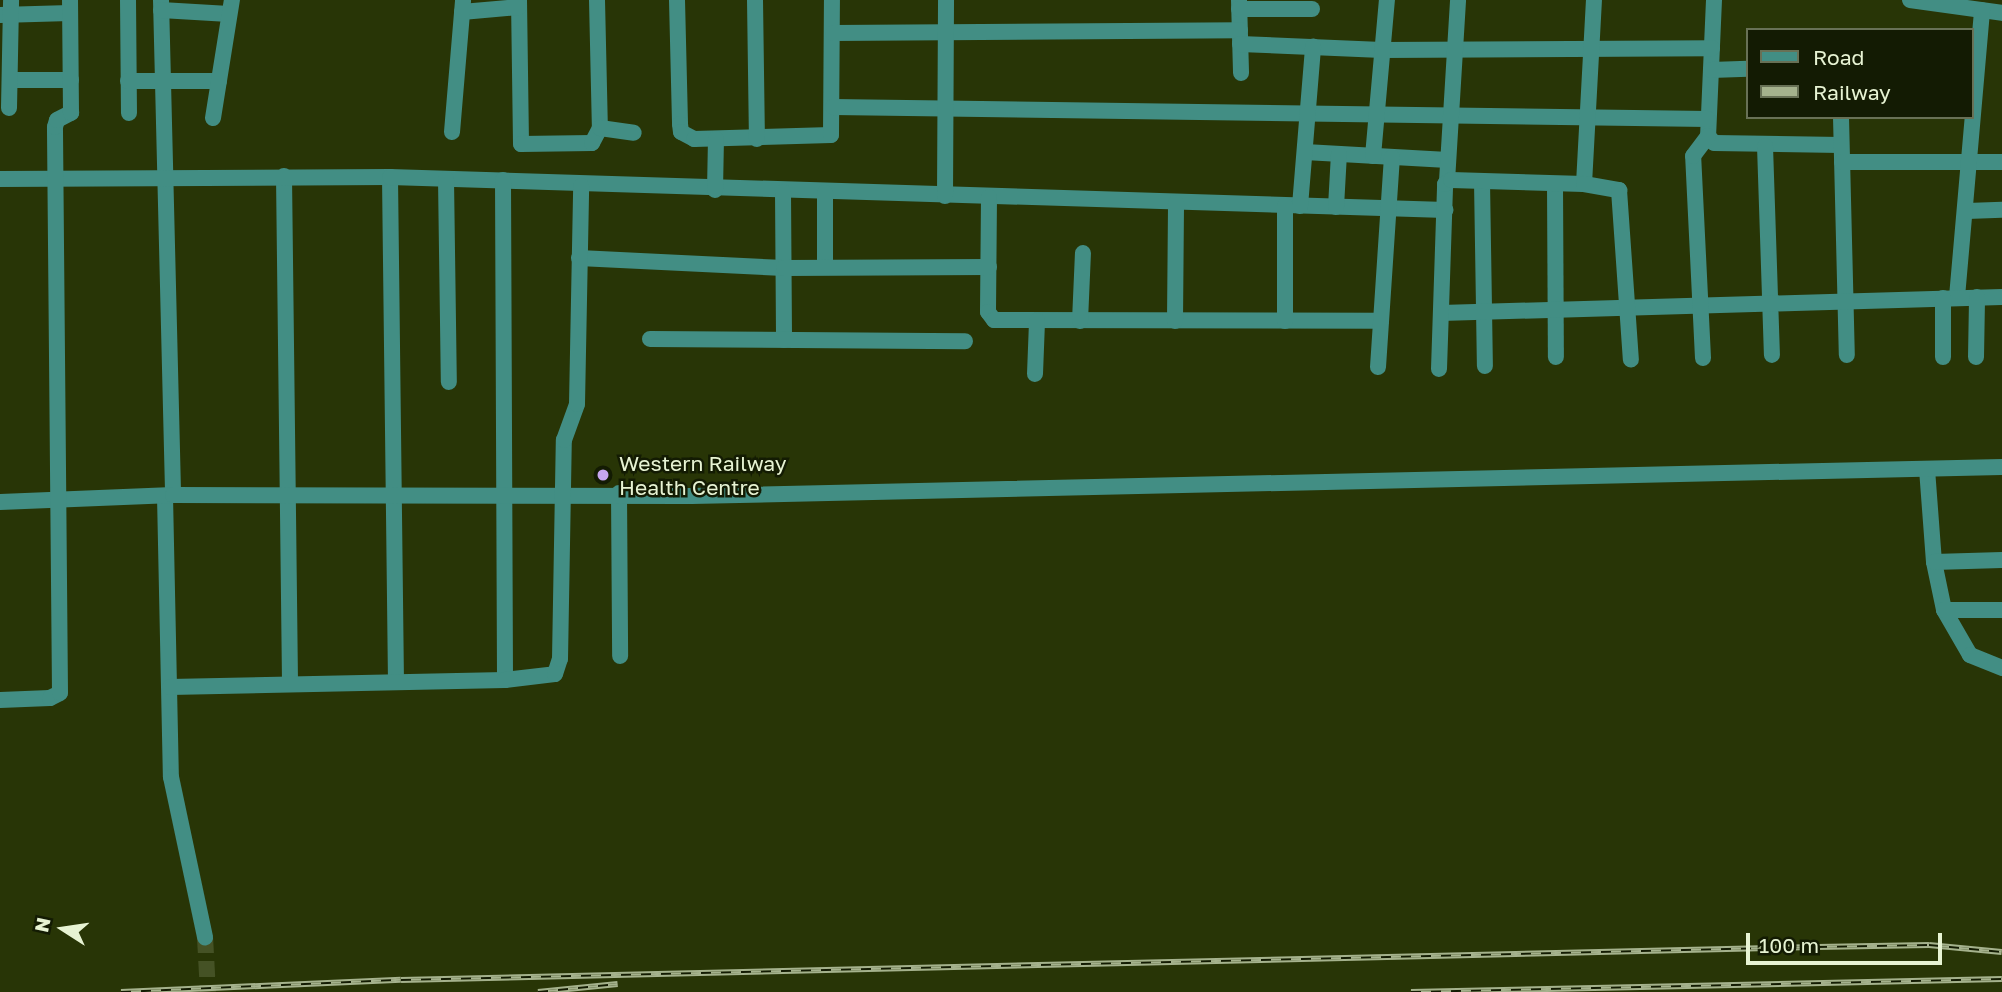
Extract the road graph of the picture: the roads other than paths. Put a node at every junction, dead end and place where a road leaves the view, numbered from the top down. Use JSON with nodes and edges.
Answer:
{"nodes":[{"id":1,"x":128,"y":0,"type":"edge"},
{"id":2,"x":597,"y":0,"type":"edge"},
{"id":3,"x":677,"y":0,"type":"edge"},
{"id":4,"x":755,"y":0,"type":"edge"},
{"id":5,"x":832,"y":0,"type":"edge"},
{"id":6,"x":946,"y":0,"type":"edge"},
{"id":7,"x":1387,"y":0,"type":"edge"},
{"id":8,"x":1458,"y":0,"type":"edge"},
{"id":9,"x":1594,"y":0,"type":"edge"},
{"id":10,"x":1714,"y":0,"type":"edge"},
{"id":11,"x":1910,"y":0,"type":"edge"},
{"id":12,"x":519,"y":4,"type":"edge"},
{"id":13,"x":161,"y":5,"type":"edge"},
{"id":14,"x":1239,"y":5,"type":"edge"},
{"id":15,"x":70,"y":6,"type":"edge"},
{"id":16,"x":463,"y":6,"type":"edge"},
{"id":17,"x":230,"y":7,"type":"edge"},
{"id":18,"x":1311,"y":9,"type":"dead end"},
{"id":19,"x":8,"y":10,"type":"edge"},
{"id":20,"x":1982,"y":10,"type":"junction"},
{"id":21,"x":2002,"y":13,"type":"edge"},
{"id":22,"x":946,"y":32,"type":"junction"},
{"id":23,"x":833,"y":33,"type":"junction"},
{"id":24,"x":1240,"y":37,"type":"junction"},
{"id":25,"x":1313,"y":47,"type":"junction"},
{"id":26,"x":1592,"y":48,"type":"junction"},
{"id":27,"x":1712,"y":48,"type":"junction"},
{"id":28,"x":1382,"y":50,"type":"junction"},
{"id":29,"x":1454,"y":50,"type":"junction"},
{"id":30,"x":1746,"y":69,"type":"edge"},
{"id":31,"x":1711,"y":70,"type":"junction"},
{"id":32,"x":1241,"y":73,"type":"dead end"},
{"id":33,"x":10,"y":79,"type":"junction"},
{"id":34,"x":71,"y":80,"type":"junction"},
{"id":35,"x":128,"y":81,"type":"junction"},
{"id":36,"x":162,"y":81,"type":"junction"},
{"id":37,"x":219,"y":82,"type":"junction"},
{"id":38,"x":833,"y":107,"type":"junction"},
{"id":39,"x":9,"y":108,"type":"dead end"},
{"id":40,"x":945,"y":108,"type":"junction"},
{"id":41,"x":128,"y":113,"type":"dead end"},
{"id":42,"x":1308,"y":113,"type":"junction"},
{"id":43,"x":1377,"y":116,"type":"junction"},
{"id":44,"x":213,"y":118,"type":"dead end"},
{"id":45,"x":1449,"y":118,"type":"junction"},
{"id":46,"x":1588,"y":118,"type":"junction"},
{"id":47,"x":1841,"y":119,"type":"edge"},
{"id":48,"x":1708,"y":127,"type":"junction"},
{"id":49,"x":600,"y":128,"type":"junction"},
{"id":50,"x":452,"y":132,"type":"dead end"},
{"id":51,"x":635,"y":133,"type":"dead end"},
{"id":52,"x":716,"y":139,"type":"junction"},
{"id":53,"x":757,"y":139,"type":"junction"},
{"id":54,"x":1841,"y":145,"type":"junction"},
{"id":55,"x":1765,"y":146,"type":"junction"},
{"id":56,"x":1305,"y":152,"type":"junction"},
{"id":57,"x":1339,"y":154,"type":"junction"},
{"id":58,"x":1373,"y":156,"type":"junction"},
{"id":59,"x":1392,"y":157,"type":"junction"},
{"id":60,"x":1448,"y":160,"type":"junction"},
{"id":61,"x":1842,"y":162,"type":"junction"},
{"id":62,"x":2002,"y":162,"type":"edge"},
{"id":63,"x":1972,"y":163,"type":"junction"},
{"id":64,"x":163,"y":175,"type":"junction"},
{"id":65,"x":284,"y":176,"type":"junction"},
{"id":66,"x":390,"y":177,"type":"junction"},
{"id":67,"x":56,"y":178,"type":"junction"},
{"id":68,"x":446,"y":178,"type":"junction"},
{"id":69,"x":0,"y":179,"type":"edge"},
{"id":70,"x":503,"y":180,"type":"junction"},
{"id":71,"x":1447,"y":181,"type":"junction"},
{"id":72,"x":1482,"y":181,"type":"junction"},
{"id":73,"x":1584,"y":184,"type":"junction"},
{"id":74,"x":1555,"y":185,"type":"junction"},
{"id":75,"x":581,"y":186,"type":"junction"},
{"id":76,"x":715,"y":190,"type":"junction"},
{"id":77,"x":783,"y":192,"type":"junction"},
{"id":78,"x":825,"y":193,"type":"junction"},
{"id":79,"x":945,"y":196,"type":"junction"},
{"id":80,"x":989,"y":197,"type":"junction"},
{"id":81,"x":1177,"y":202,"type":"junction"},
{"id":82,"x":1293,"y":206,"type":"junction"},
{"id":83,"x":1336,"y":207,"type":"junction"},
{"id":84,"x":1389,"y":210,"type":"junction"},
{"id":85,"x":1445,"y":210,"type":"junction"},
{"id":86,"x":2002,"y":210,"type":"edge"},
{"id":87,"x":1967,"y":211,"type":"junction"},
{"id":88,"x":1083,"y":253,"type":"dead end"},
{"id":89,"x":579,"y":258,"type":"junction"},
{"id":90,"x":825,"y":267,"type":"junction"},
{"id":91,"x":989,"y":267,"type":"junction"},
{"id":92,"x":783,"y":268,"type":"junction"},
{"id":93,"x":1977,"y":297,"type":"junction"},
{"id":94,"x":2002,"y":297,"type":"edge"},
{"id":95,"x":1950,"y":298,"type":"junction"},
{"id":96,"x":1846,"y":300,"type":"junction"},
{"id":97,"x":1770,"y":302,"type":"junction"},
{"id":98,"x":1700,"y":303,"type":"junction"},
{"id":99,"x":1628,"y":306,"type":"junction"},
{"id":100,"x":1555,"y":309,"type":"junction"},
{"id":101,"x":1485,"y":311,"type":"junction"},
{"id":102,"x":1441,"y":313,"type":"junction"},
{"id":103,"x":1037,"y":321,"type":"junction"},
{"id":104,"x":1080,"y":321,"type":"junction"},
{"id":105,"x":1175,"y":321,"type":"junction"},
{"id":106,"x":1285,"y":321,"type":"junction"},
{"id":107,"x":1381,"y":321,"type":"junction"},
{"id":108,"x":650,"y":339,"type":"dead end"},
{"id":109,"x":784,"y":340,"type":"junction"},
{"id":110,"x":965,"y":341,"type":"dead end"},
{"id":111,"x":1772,"y":355,"type":"dead end"},
{"id":112,"x":1847,"y":355,"type":"dead end"},
{"id":113,"x":1556,"y":357,"type":"dead end"},
{"id":114,"x":1943,"y":357,"type":"dead end"},
{"id":115,"x":1976,"y":357,"type":"dead end"},
{"id":116,"x":1703,"y":358,"type":"dead end"},
{"id":117,"x":1631,"y":360,"type":"dead end"},
{"id":118,"x":1485,"y":366,"type":"dead end"},
{"id":119,"x":1378,"y":367,"type":"dead end"},
{"id":120,"x":1439,"y":369,"type":"dead end"},
{"id":121,"x":1035,"y":374,"type":"dead end"},
{"id":122,"x":449,"y":382,"type":"dead end"},
{"id":123,"x":2002,"y":467,"type":"edge"},
{"id":124,"x":1927,"y":468,"type":"junction"},
{"id":125,"x":397,"y":493,"type":"junction"},
{"id":126,"x":507,"y":493,"type":"junction"},
{"id":127,"x":562,"y":493,"type":"junction"},
{"id":128,"x":620,"y":493,"type":"junction"},
{"id":129,"x":286,"y":494,"type":"junction"},
{"id":130,"x":169,"y":495,"type":"junction"},
{"id":131,"x":0,"y":502,"type":"edge"},
{"id":132,"x":60,"y":502,"type":"junction"},
{"id":133,"x":2002,"y":561,"type":"edge"},
{"id":134,"x":1934,"y":562,"type":"junction"},
{"id":135,"x":1944,"y":610,"type":"junction"},
{"id":136,"x":2002,"y":610,"type":"edge"},
{"id":137,"x":620,"y":656,"type":"dead end"},
{"id":138,"x":2002,"y":668,"type":"edge"},
{"id":139,"x":396,"y":680,"type":"junction"},
{"id":140,"x":505,"y":680,"type":"junction"},
{"id":141,"x":290,"y":684,"type":"junction"},
{"id":142,"x":170,"y":687,"type":"junction"},
{"id":143,"x":0,"y":700,"type":"edge"},
{"id":144,"x":205,"y":937,"type":"tunnel mouth"}],
"edges":[{"from":1,"to":35,"type":"street"},
{"from":2,"to":49,"type":"street"},
{"from":3,"to":52,"type":"street"},
{"from":4,"to":53,"type":"street"},
{"from":5,"to":23,"type":"street"},
{"from":6,"to":22,"type":"street"},
{"from":7,"to":28,"type":"street"},
{"from":8,"to":29,"type":"street"},
{"from":9,"to":26,"type":"street"},
{"from":10,"to":27,"type":"street"},
{"from":11,"to":20,"type":"street"},
{"from":12,"to":16,"type":"street"},
{"from":12,"to":49,"type":"street"},
{"from":13,"to":17,"type":"street"},
{"from":13,"to":36,"type":"street"},
{"from":14,"to":18,"type":"street"},
{"from":14,"to":24,"type":"street"},
{"from":15,"to":19,"type":"street"},
{"from":15,"to":34,"type":"street"},
{"from":16,"to":50,"type":"street"},
{"from":17,"to":37,"type":"street"},
{"from":19,"to":33,"type":"street"},
{"from":20,"to":21,"type":"street"},
{"from":20,"to":63,"type":"street"},
{"from":22,"to":23,"type":"street"},
{"from":22,"to":24,"type":"street"},
{"from":22,"to":40,"type":"street"},
{"from":23,"to":38,"type":"street"},
{"from":24,"to":25,"type":"street"},
{"from":24,"to":32,"type":"street"},
{"from":25,"to":28,"type":"street"},
{"from":25,"to":42,"type":"street"},
{"from":26,"to":27,"type":"street"},
{"from":26,"to":29,"type":"street"},
{"from":26,"to":46,"type":"street"},
{"from":27,"to":31,"type":"street"},
{"from":28,"to":29,"type":"street"},
{"from":28,"to":43,"type":"street"},
{"from":29,"to":45,"type":"street"},
{"from":30,"to":31,"type":"street"},
{"from":31,"to":48,"type":"street"},
{"from":33,"to":34,"type":"street"},
{"from":33,"to":39,"type":"street"},
{"from":34,"to":67,"type":"street"},
{"from":35,"to":36,"type":"street"},
{"from":35,"to":41,"type":"street"},
{"from":36,"to":37,"type":"street"},
{"from":36,"to":64,"type":"street"},
{"from":37,"to":44,"type":"street"},
{"from":38,"to":40,"type":"street"},
{"from":38,"to":53,"type":"street"},
{"from":40,"to":42,"type":"street"},
{"from":40,"to":79,"type":"street"},
{"from":42,"to":43,"type":"street"},
{"from":42,"to":56,"type":"street"},
{"from":43,"to":45,"type":"street"},
{"from":43,"to":58,"type":"street"},
{"from":45,"to":46,"type":"street"},
{"from":45,"to":60,"type":"street"},
{"from":46,"to":48,"type":"street"},
{"from":46,"to":73,"type":"street"},
{"from":47,"to":54,"type":"street"},
{"from":48,"to":55,"type":"street"},
{"from":48,"to":98,"type":"street"},
{"from":49,"to":51,"type":"street"},
{"from":52,"to":53,"type":"street"},
{"from":52,"to":76,"type":"street"},
{"from":54,"to":55,"type":"street"},
{"from":54,"to":61,"type":"street"},
{"from":55,"to":97,"type":"street"},
{"from":56,"to":57,"type":"street"},
{"from":56,"to":82,"type":"street"},
{"from":57,"to":58,"type":"street"},
{"from":57,"to":83,"type":"street"},
{"from":58,"to":59,"type":"street"},
{"from":59,"to":60,"type":"street"},
{"from":59,"to":84,"type":"street"},
{"from":60,"to":71,"type":"street"},
{"from":61,"to":63,"type":"street"},
{"from":61,"to":96,"type":"street"},
{"from":62,"to":63,"type":"street"},
{"from":63,"to":87,"type":"street"},
{"from":64,"to":65,"type":"street"},
{"from":64,"to":67,"type":"street"},
{"from":64,"to":130,"type":"street"},
{"from":65,"to":66,"type":"street"},
{"from":65,"to":129,"type":"street"},
{"from":66,"to":68,"type":"street"},
{"from":66,"to":125,"type":"street"},
{"from":67,"to":69,"type":"street"},
{"from":67,"to":132,"type":"street"},
{"from":68,"to":70,"type":"street"},
{"from":68,"to":122,"type":"street"},
{"from":70,"to":75,"type":"street"},
{"from":70,"to":126,"type":"street"},
{"from":71,"to":72,"type":"street"},
{"from":71,"to":85,"type":"street"},
{"from":72,"to":74,"type":"street"},
{"from":72,"to":101,"type":"street"},
{"from":73,"to":74,"type":"street"},
{"from":73,"to":99,"type":"street"},
{"from":74,"to":100,"type":"street"},
{"from":75,"to":76,"type":"street"},
{"from":75,"to":89,"type":"street"},
{"from":76,"to":77,"type":"street"},
{"from":77,"to":78,"type":"street"},
{"from":77,"to":92,"type":"street"},
{"from":78,"to":79,"type":"street"},
{"from":78,"to":90,"type":"street"},
{"from":79,"to":80,"type":"street"},
{"from":80,"to":81,"type":"street"},
{"from":80,"to":91,"type":"street"},
{"from":81,"to":82,"type":"street"},
{"from":81,"to":105,"type":"street"},
{"from":82,"to":83,"type":"street"},
{"from":82,"to":106,"type":"street"},
{"from":83,"to":84,"type":"street"},
{"from":84,"to":85,"type":"street"},
{"from":84,"to":107,"type":"street"},
{"from":85,"to":102,"type":"street"},
{"from":86,"to":87,"type":"street"},
{"from":87,"to":95,"type":"street"},
{"from":88,"to":104,"type":"street"},
{"from":89,"to":92,"type":"street"},
{"from":89,"to":127,"type":"street"},
{"from":90,"to":91,"type":"street"},
{"from":90,"to":92,"type":"street"},
{"from":91,"to":103,"type":"street"},
{"from":92,"to":109,"type":"street"},
{"from":93,"to":94,"type":"street"},
{"from":93,"to":95,"type":"street"},
{"from":93,"to":115,"type":"street"},
{"from":95,"to":96,"type":"street"},
{"from":95,"to":114,"type":"street"},
{"from":96,"to":97,"type":"street"},
{"from":96,"to":112,"type":"street"},
{"from":97,"to":98,"type":"street"},
{"from":97,"to":111,"type":"street"},
{"from":98,"to":99,"type":"street"},
{"from":98,"to":116,"type":"street"},
{"from":99,"to":100,"type":"street"},
{"from":99,"to":117,"type":"street"},
{"from":100,"to":101,"type":"street"},
{"from":100,"to":113,"type":"street"},
{"from":101,"to":102,"type":"street"},
{"from":101,"to":118,"type":"street"},
{"from":102,"to":120,"type":"street"},
{"from":103,"to":104,"type":"street"},
{"from":103,"to":121,"type":"street"},
{"from":104,"to":105,"type":"street"},
{"from":105,"to":106,"type":"street"},
{"from":106,"to":107,"type":"street"},
{"from":107,"to":119,"type":"street"},
{"from":108,"to":109,"type":"street"},
{"from":109,"to":110,"type":"street"},
{"from":123,"to":124,"type":"street"},
{"from":124,"to":128,"type":"street"},
{"from":124,"to":134,"type":"street"},
{"from":125,"to":126,"type":"street"},
{"from":125,"to":129,"type":"street"},
{"from":125,"to":139,"type":"street"},
{"from":126,"to":127,"type":"street"},
{"from":126,"to":140,"type":"street"},
{"from":127,"to":128,"type":"street"},
{"from":127,"to":140,"type":"street"},
{"from":128,"to":137,"type":"street"},
{"from":129,"to":130,"type":"street"},
{"from":129,"to":141,"type":"street"},
{"from":130,"to":132,"type":"street"},
{"from":130,"to":142,"type":"street"},
{"from":131,"to":132,"type":"street"},
{"from":132,"to":143,"type":"street"},
{"from":133,"to":134,"type":"street"},
{"from":134,"to":135,"type":"street"},
{"from":135,"to":136,"type":"street"},
{"from":135,"to":138,"type":"street"},
{"from":139,"to":140,"type":"street"},
{"from":139,"to":141,"type":"street"},
{"from":141,"to":142,"type":"street"},
{"from":142,"to":144,"type":"street"}]}
